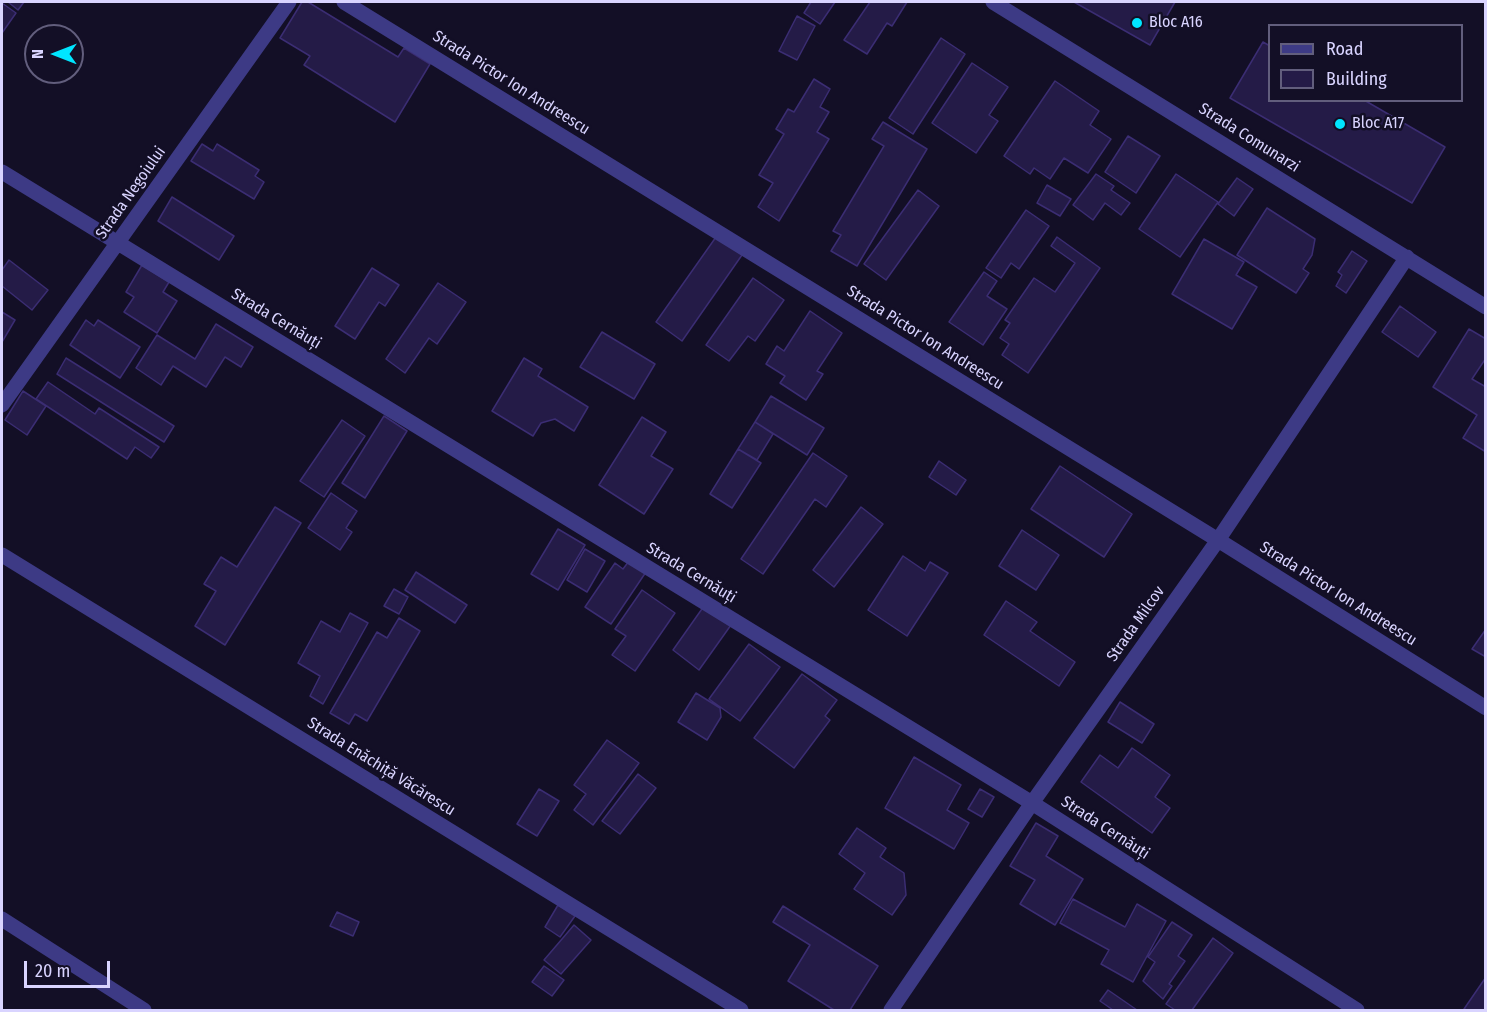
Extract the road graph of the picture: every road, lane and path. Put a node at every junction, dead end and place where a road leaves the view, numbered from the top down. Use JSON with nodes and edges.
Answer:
{"nodes":[{"id":1,"x":289,"y":2,"type":"edge"},
{"id":2,"x":344,"y":2,"type":"edge"},
{"id":3,"x":993,"y":2,"type":"edge"},
{"id":4,"x":2,"y":172,"type":"edge"},
{"id":5,"x":118,"y":243,"type":"junction"},
{"id":6,"x":1407,"y":257,"type":"junction"},
{"id":7,"x":1485,"y":307,"type":"edge"},
{"id":8,"x":2,"y":405,"type":"edge"},
{"id":9,"x":1218,"y":540,"type":"junction"},
{"id":10,"x":2,"y":555,"type":"edge"},
{"id":11,"x":1485,"y":708,"type":"edge"},
{"id":12,"x":1032,"y":803,"type":"junction"},
{"id":13,"x":2,"y":919,"type":"edge"},
{"id":14,"x":144,"y":1011,"type":"edge"},
{"id":15,"x":741,"y":1011,"type":"edge"},
{"id":16,"x":891,"y":1011,"type":"edge"},
{"id":17,"x":1357,"y":1011,"type":"edge"}],
"edges":[{"from":1,"to":5,"type":"street","name":"Strada Negoiului"},
{"from":2,"to":9,"type":"street","name":"Strada Pictor Ion Andreescu"},
{"from":3,"to":6,"type":"street","name":"Strada Comunarzi"},
{"from":4,"to":5,"type":"street","name":"Strada Cernăuți"},
{"from":5,"to":8,"type":"street","name":"Strada Negoiului"},
{"from":5,"to":12,"type":"street","name":"Strada Cernăuți"},
{"from":6,"to":7,"type":"street","name":"Strada Comunarzi"},
{"from":6,"to":9,"type":"street","name":"Strada Milcov"},
{"from":9,"to":11,"type":"street","name":"Strada Pictor Ion Andreescu"},
{"from":9,"to":12,"type":"street","name":"Strada Milcov"},
{"from":10,"to":15,"type":"street","name":"Strada Enăchiță Văcărescu"},
{"from":12,"to":16,"type":"street","name":"Strada Milcov"},
{"from":12,"to":17,"type":"street","name":"Strada Cernăuți"},
{"from":13,"to":14,"type":"street"}]}
